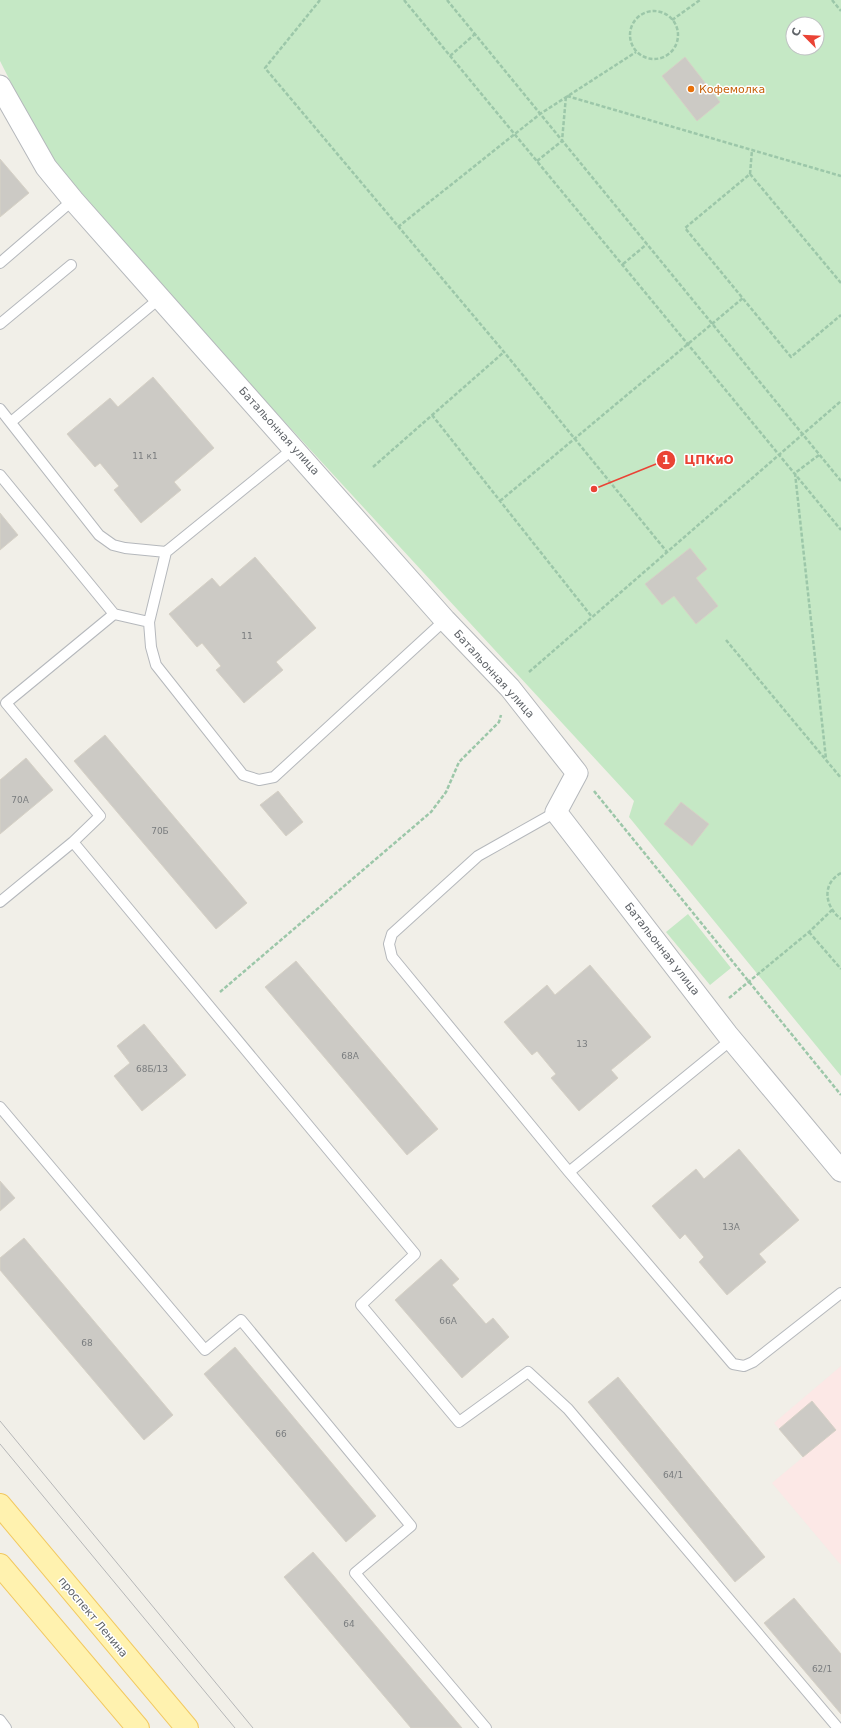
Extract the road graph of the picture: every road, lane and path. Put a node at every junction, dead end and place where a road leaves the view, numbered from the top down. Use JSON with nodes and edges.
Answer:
{"nodes":[{"id":1,"x":320,"y":0,"type":"edge"},
{"id":2,"x":404,"y":0,"type":"edge"},
{"id":3,"x":447,"y":0,"type":"edge"},
{"id":4,"x":700,"y":0,"type":"edge"},
{"id":5,"x":832,"y":0,"type":"edge"},
{"id":6,"x":841,"y":11,"type":"edge"},
{"id":7,"x":672,"y":20,"type":"junction"},
{"id":8,"x":475,"y":34,"type":"junction"},
{"id":9,"x":636,"y":52,"type":"junction"},
{"id":10,"x":450,"y":56,"type":"junction"},
{"id":11,"x":0,"y":86,"type":"edge"},
{"id":12,"x":566,"y":96,"type":"junction"},
{"id":13,"x":540,"y":114,"type":"junction"},
{"id":14,"x":515,"y":134,"type":"junction"},
{"id":15,"x":562,"y":141,"type":"junction"},
{"id":16,"x":752,"y":150,"type":"junction"},
{"id":17,"x":537,"y":161,"type":"junction"},
{"id":18,"x":750,"y":174,"type":"junction"},
{"id":19,"x":841,"y":176,"type":"edge"},
{"id":20,"x":73,"y":200,"type":"junction"},
{"id":21,"x":398,"y":227,"type":"junction"},
{"id":22,"x":647,"y":244,"type":"junction"},
{"id":23,"x":0,"y":263,"type":"edge"},
{"id":24,"x":623,"y":264,"type":"junction"},
{"id":25,"x":71,"y":265,"type":"dead end"},
{"id":26,"x":841,"y":283,"type":"edge"},
{"id":27,"x":160,"y":298,"type":"junction"},
{"id":28,"x":743,"y":298,"type":"junction"},
{"id":29,"x":841,"y":315,"type":"edge"},
{"id":30,"x":0,"y":324,"type":"edge"},
{"id":31,"x":712,"y":324,"type":"junction"},
{"id":32,"x":688,"y":344,"type":"junction"},
{"id":33,"x":504,"y":352,"type":"junction"},
{"id":34,"x":841,"y":401,"type":"edge"},
{"id":35,"x":0,"y":409,"type":"edge"},
{"id":36,"x":432,"y":415,"type":"junction"},
{"id":37,"x":11,"y":422,"type":"junction"},
{"id":38,"x":802,"y":433,"type":"junction"},
{"id":39,"x":574,"y":439,"type":"junction"},
{"id":40,"x":294,"y":448,"type":"junction"},
{"id":41,"x":778,"y":454,"type":"junction"},
{"id":42,"x":819,"y":455,"type":"junction"},
{"id":43,"x":373,"y":467,"type":"dead end"},
{"id":44,"x":795,"y":473,"type":"junction"},
{"id":45,"x":0,"y":475,"type":"edge"},
{"id":46,"x":841,"y":481,"type":"edge"},
{"id":47,"x":500,"y":501,"type":"junction"},
{"id":48,"x":841,"y":530,"type":"edge"},
{"id":49,"x":166,"y":552,"type":"junction"},
{"id":50,"x":667,"y":552,"type":"junction"},
{"id":51,"x":114,"y":614,"type":"junction"},
{"id":52,"x":592,"y":617,"type":"junction"},
{"id":53,"x":445,"y":620,"type":"junction"},
{"id":54,"x":149,"y":622,"type":"junction"},
{"id":55,"x":726,"y":640,"type":"dead end"},
{"id":56,"x":510,"y":688,"type":"junction"},
{"id":57,"x":826,"y":759,"type":"junction"},
{"id":58,"x":577,"y":773,"type":"junction"},
{"id":59,"x":841,"y":778,"type":"edge"},
{"id":60,"x":556,"y":812,"type":"junction"},
{"id":61,"x":73,"y":842,"type":"junction"},
{"id":62,"x":841,"y":873,"type":"edge"},
{"id":63,"x":0,"y":902,"type":"edge"},
{"id":64,"x":832,"y":910,"type":"junction"},
{"id":65,"x":841,"y":919,"type":"edge"},
{"id":66,"x":809,"y":932,"type":"junction"},
{"id":67,"x":841,"y":970,"type":"edge"},
{"id":68,"x":750,"y":981,"type":"junction"},
{"id":69,"x":207,"y":1003,"type":"junction"},
{"id":70,"x":712,"y":1013,"type":"junction"},
{"id":71,"x":732,"y":1040,"type":"junction"},
{"id":72,"x":841,"y":1095,"type":"edge"},
{"id":73,"x":0,"y":1107,"type":"edge"},
{"id":74,"x":841,"y":1171,"type":"edge"},
{"id":75,"x":570,"y":1172,"type":"junction"},
{"id":76,"x":841,"y":1292,"type":"edge"},
{"id":77,"x":0,"y":1505,"type":"edge"},
{"id":78,"x":0,"y":1565,"type":"edge"},
{"id":79,"x":0,"y":1720,"type":"edge"},
{"id":80,"x":6,"y":1728,"type":"edge"},
{"id":81,"x":138,"y":1728,"type":"edge"},
{"id":82,"x":187,"y":1728,"type":"edge"},
{"id":83,"x":486,"y":1728,"type":"edge"},
{"id":84,"x":838,"y":1728,"type":"edge"}],
"edges":[{"from":1,"to":21,"type":"path"},
{"from":2,"to":10,"type":"path"},
{"from":3,"to":8,"type":"path"},
{"from":4,"to":7,"type":"path"},
{"from":5,"to":6,"type":"path"},
{"from":7,"to":9,"type":"path"},
{"from":7,"to":9,"type":"path"},
{"from":8,"to":10,"type":"path"},
{"from":8,"to":13,"type":"path"},
{"from":9,"to":12,"type":"path"},
{"from":10,"to":14,"type":"path"},
{"from":11,"to":20,"type":"street","name":"Батальонная улица"},
{"from":12,"to":13,"type":"path"},
{"from":12,"to":15,"type":"path"},
{"from":12,"to":16,"type":"path"},
{"from":13,"to":14,"type":"path"},
{"from":13,"to":15,"type":"path"},
{"from":14,"to":17,"type":"path"},
{"from":14,"to":21,"type":"path"},
{"from":15,"to":17,"type":"path"},
{"from":15,"to":22,"type":"path"},
{"from":16,"to":18,"type":"path"},
{"from":16,"to":19,"type":"path"},
{"from":17,"to":24,"type":"path"},
{"from":18,"to":26,"type":"path"},
{"from":18,"to":28,"type":"path"},
{"from":20,"to":23,"type":"lane"},
{"from":20,"to":27,"type":"street","name":"Батальонная улица"},
{"from":21,"to":33,"type":"path"},
{"from":22,"to":24,"type":"path"},
{"from":22,"to":31,"type":"path"},
{"from":24,"to":32,"type":"path"},
{"from":25,"to":30,"type":"lane"},
{"from":27,"to":37,"type":"lane"},
{"from":27,"to":40,"type":"street","name":"Батальонная улица"},
{"from":28,"to":29,"type":"path"},
{"from":28,"to":31,"type":"path"},
{"from":31,"to":32,"type":"path"},
{"from":31,"to":38,"type":"path"},
{"from":32,"to":39,"type":"path"},
{"from":32,"to":41,"type":"path"},
{"from":33,"to":36,"type":"path"},
{"from":33,"to":39,"type":"path"},
{"from":34,"to":38,"type":"path"},
{"from":35,"to":37,"type":"lane"},
{"from":36,"to":43,"type":"path"},
{"from":36,"to":47,"type":"path"},
{"from":37,"to":49,"type":"lane"},
{"from":38,"to":41,"type":"path"},
{"from":38,"to":42,"type":"path"},
{"from":39,"to":47,"type":"path"},
{"from":39,"to":50,"type":"path"},
{"from":40,"to":49,"type":"lane"},
{"from":40,"to":53,"type":"street","name":"Батальонная улица"},
{"from":41,"to":44,"type":"path"},
{"from":41,"to":50,"type":"path"},
{"from":42,"to":44,"type":"path"},
{"from":42,"to":46,"type":"path"},
{"from":44,"to":48,"type":"path"},
{"from":44,"to":57,"type":"path"},
{"from":45,"to":51,"type":"lane"},
{"from":47,"to":52,"type":"path"},
{"from":49,"to":54,"type":"lane"},
{"from":50,"to":52,"type":"path"},
{"from":51,"to":54,"type":"lane"},
{"from":51,"to":61,"type":"lane"},
{"from":52,"to":56,"type":"path"},
{"from":53,"to":54,"type":"lane"},
{"from":53,"to":56,"type":"street","name":"Батальонная улица"},
{"from":55,"to":57,"type":"path"},
{"from":56,"to":58,"type":"street","name":"Батальонная улица"},
{"from":56,"to":69,"type":"path"},
{"from":57,"to":59,"type":"path"},
{"from":58,"to":60,"type":"street"},
{"from":58,"to":68,"type":"path"},
{"from":60,"to":70,"type":"street","name":"Батальонная улица"},
{"from":60,"to":75,"type":"lane"},
{"from":61,"to":63,"type":"lane"},
{"from":61,"to":69,"type":"lane"},
{"from":62,"to":64,"type":"path"},
{"from":64,"to":65,"type":"path"},
{"from":64,"to":66,"type":"path"},
{"from":66,"to":67,"type":"path"},
{"from":66,"to":68,"type":"path"},
{"from":68,"to":70,"type":"path"},
{"from":68,"to":72,"type":"path"},
{"from":69,"to":84,"type":"lane"},
{"from":70,"to":71,"type":"street","name":"Батальонная улица"},
{"from":71,"to":74,"type":"street","name":"Батальонная улица"},
{"from":71,"to":75,"type":"lane"},
{"from":73,"to":83,"type":"lane"},
{"from":75,"to":76,"type":"lane"},
{"from":77,"to":82,"type":"main road","name":"проспект Ленина"},
{"from":78,"to":81,"type":"main road"},
{"from":79,"to":80,"type":"lane"}]}
